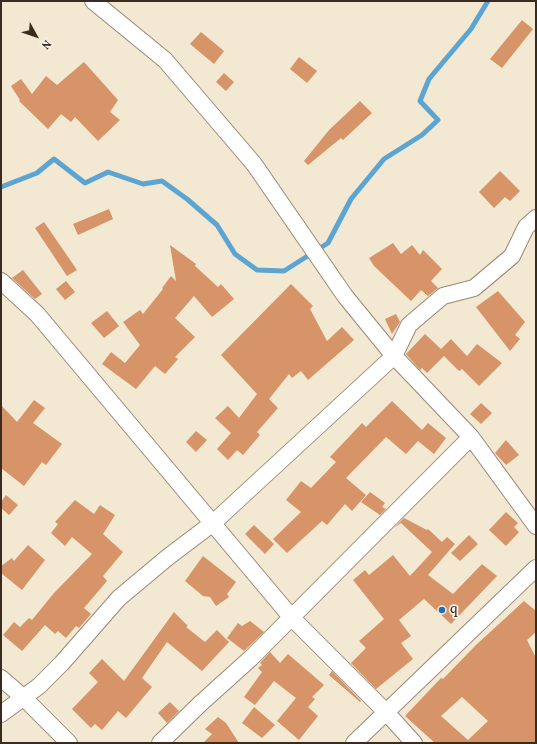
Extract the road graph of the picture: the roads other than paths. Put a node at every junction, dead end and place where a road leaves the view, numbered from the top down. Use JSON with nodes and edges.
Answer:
{"nodes":[{"id":1,"x":93,"y":1,"type":"edge"},
{"id":2,"x":536,"y":218,"type":"edge"},
{"id":3,"x":2,"y":282,"type":"edge"},
{"id":4,"x":394,"y":356,"type":"junction"},
{"id":5,"x":471,"y":437,"type":"junction"},
{"id":6,"x":213,"y":523,"type":"junction"},
{"id":7,"x":536,"y":526,"type":"edge"},
{"id":8,"x":536,"y":568,"type":"edge"},
{"id":9,"x":292,"y":618,"type":"junction"},
{"id":10,"x":1,"y":678,"type":"edge"},
{"id":11,"x":24,"y":698,"type":"junction"},
{"id":12,"x":386,"y":712,"type":"junction"},
{"id":13,"x":1,"y":714,"type":"edge"},
{"id":14,"x":69,"y":743,"type":"edge"},
{"id":15,"x":160,"y":743,"type":"edge"},
{"id":16,"x":354,"y":743,"type":"edge"},
{"id":17,"x":414,"y":743,"type":"edge"}],
"edges":[{"from":1,"to":4,"type":"street"},
{"from":2,"to":4,"type":"street"},
{"from":3,"to":6,"type":"street"},
{"from":4,"to":5,"type":"street"},
{"from":4,"to":6,"type":"street"},
{"from":5,"to":7,"type":"street"},
{"from":5,"to":9,"type":"street"},
{"from":6,"to":9,"type":"street"},
{"from":6,"to":11,"type":"street"},
{"from":8,"to":12,"type":"street"},
{"from":9,"to":12,"type":"street"},
{"from":9,"to":15,"type":"street"},
{"from":10,"to":11,"type":"street"},
{"from":11,"to":13,"type":"street"},
{"from":11,"to":14,"type":"street"},
{"from":12,"to":16,"type":"street"},
{"from":12,"to":17,"type":"street"}]}
